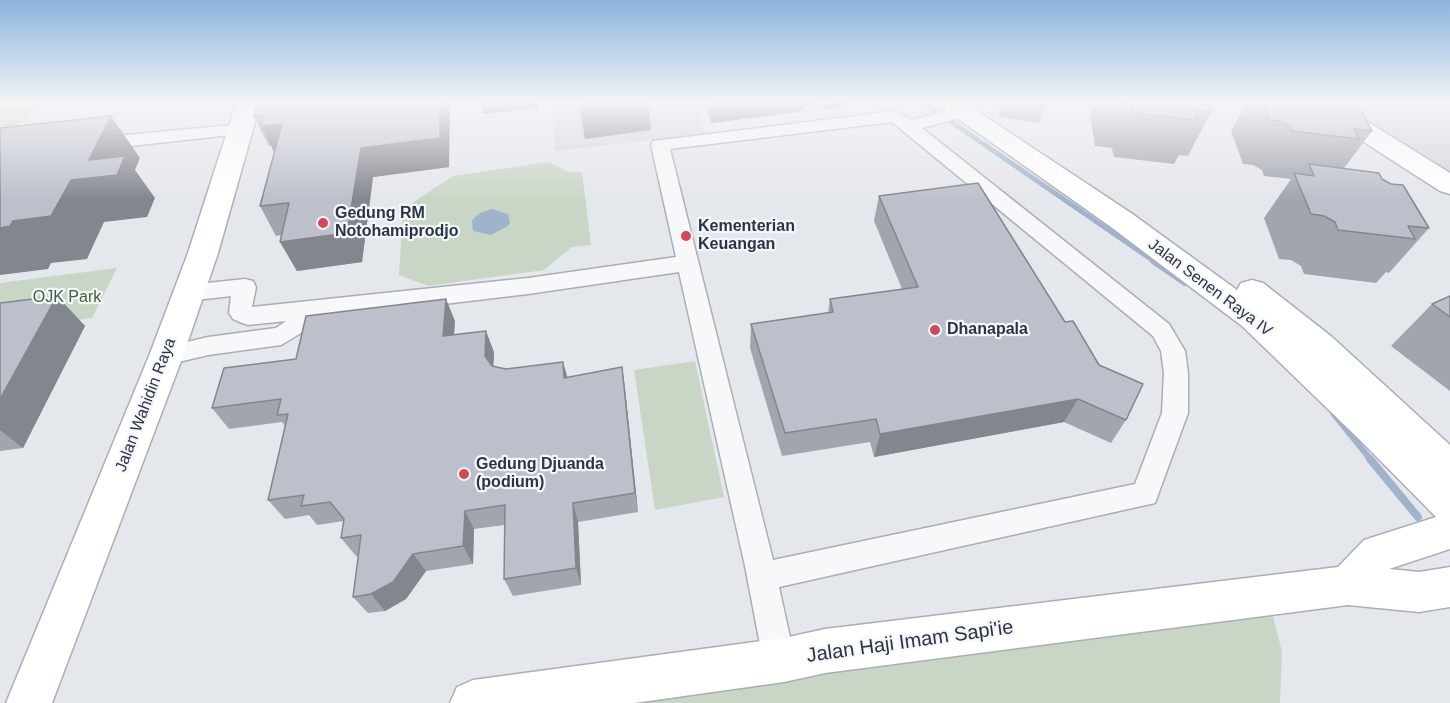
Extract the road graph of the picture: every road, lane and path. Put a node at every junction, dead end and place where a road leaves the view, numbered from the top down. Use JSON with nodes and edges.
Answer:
{"nodes":[{"id":1,"x":196,"y":134,"type":"edge"},
{"id":2,"x":240,"y":134,"type":"edge"},
{"id":3,"x":756,"y":134,"type":"edge"},
{"id":4,"x":919,"y":134,"type":"edge"},
{"id":5,"x":1003,"y":134,"type":"edge"},
{"id":6,"x":1369,"y":134,"type":"edge"},
{"id":7,"x":81,"y":146,"type":"edge"},
{"id":8,"x":1450,"y":185,"type":"edge"},
{"id":9,"x":687,"y":263,"type":"junction"},
{"id":10,"x":188,"y":293,"type":"junction"},
{"id":11,"x":321,"y":310,"type":"junction"},
{"id":12,"x":1264,"y":313,"type":"junction"},
{"id":13,"x":166,"y":356,"type":"junction"},
{"id":14,"x":1450,"y":468,"type":"edge"},
{"id":15,"x":1450,"y":506,"type":"edge"},
{"id":16,"x":1450,"y":531,"type":"edge"},
{"id":17,"x":762,"y":577,"type":"junction"},
{"id":18,"x":1348,"y":585,"type":"junction"},
{"id":19,"x":1450,"y":587,"type":"edge"},
{"id":20,"x":779,"y":660,"type":"junction"},
{"id":21,"x":29,"y":703,"type":"edge"},
{"id":22,"x":473,"y":703,"type":"edge"}],
"edges":[{"from":1,"to":7,"type":"street"},
{"from":2,"to":10,"type":"street","name":"Jalan Wahidin Raya"},
{"from":3,"to":9,"type":"street"},
{"from":4,"to":17,"type":"street"},
{"from":5,"to":12,"type":"street","name":"Jalan Senen Raya IV"},
{"from":6,"to":8,"type":"street"},
{"from":9,"to":11,"type":"street"},
{"from":9,"to":17,"type":"street"},
{"from":10,"to":11,"type":"street"},
{"from":10,"to":13,"type":"street","name":"Jalan Wahidin Raya"},
{"from":11,"to":13,"type":"street"},
{"from":12,"to":14,"type":"street","name":"Jalan Senen Raya IV"},
{"from":12,"to":15,"type":"street","name":"Jalan Senen Raya IV"},
{"from":13,"to":21,"type":"street","name":"Jalan Wahidin Raya"},
{"from":16,"to":18,"type":"street"},
{"from":17,"to":20,"type":"street"},
{"from":18,"to":19,"type":"street","name":"Jalan Haji Imam Sapi'ie"},
{"from":18,"to":20,"type":"street","name":"Jalan Haji Imam Sapi'ie"},
{"from":20,"to":22,"type":"street","name":"Jalan Haji Imam Sapi'ie"}]}
